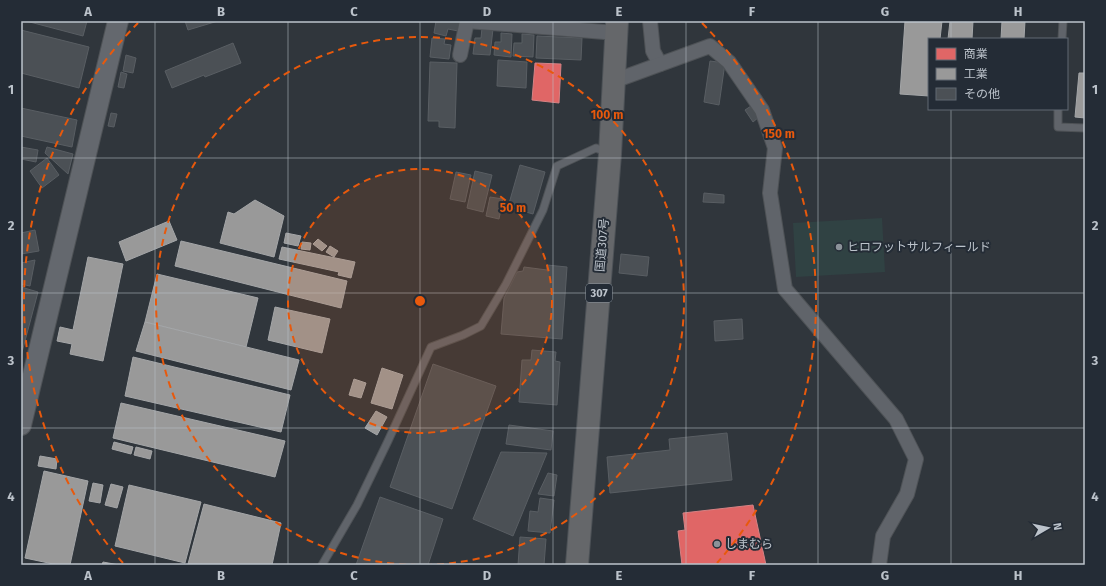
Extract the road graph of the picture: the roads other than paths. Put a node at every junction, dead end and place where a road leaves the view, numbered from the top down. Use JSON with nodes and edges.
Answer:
{"nodes":[{"id":1,"x":118,"y":21,"type":"edge"},
{"id":2,"x":467,"y":21,"type":"edge"},
{"id":3,"x":650,"y":21,"type":"edge"},
{"id":4,"x":1063,"y":21,"type":"edge"},
{"id":5,"x":617,"y":27,"type":"edge"},
{"id":6,"x":1062,"y":38,"type":"edge"},
{"id":7,"x":460,"y":55,"type":"dead end"},
{"id":8,"x":660,"y":64,"type":"junction"},
{"id":9,"x":614,"y":81,"type":"junction"},
{"id":10,"x":1058,"y":110,"type":"edge"},
{"id":11,"x":1085,"y":128,"type":"edge"},
{"id":12,"x":610,"y":154,"type":"junction"},
{"id":13,"x":26,"y":389,"type":"edge"},
{"id":14,"x":21,"y":425,"type":"edge"},
{"id":15,"x":322,"y":565,"type":"edge"},
{"id":16,"x":577,"y":565,"type":"edge"},
{"id":17,"x":879,"y":565,"type":"edge"}],
"edges":[{"from":1,"to":13,"type":"street"},
{"from":2,"to":5,"type":"street"},
{"from":2,"to":7,"type":"street"},
{"from":3,"to":8,"type":"street"},
{"from":4,"to":6,"type":"lane"},
{"from":5,"to":9,"type":"highway","name":"国道307号","number":"307"},
{"from":8,"to":9,"type":"street"},
{"from":8,"to":17,"type":"street"},
{"from":9,"to":12,"type":"highway","name":"国道307号","number":"307"},
{"from":10,"to":11,"type":"lane"},
{"from":12,"to":15,"type":"lane"},
{"from":12,"to":16,"type":"highway","name":"国道307号","number":"307"},
{"from":13,"to":14,"type":"street"}]}
